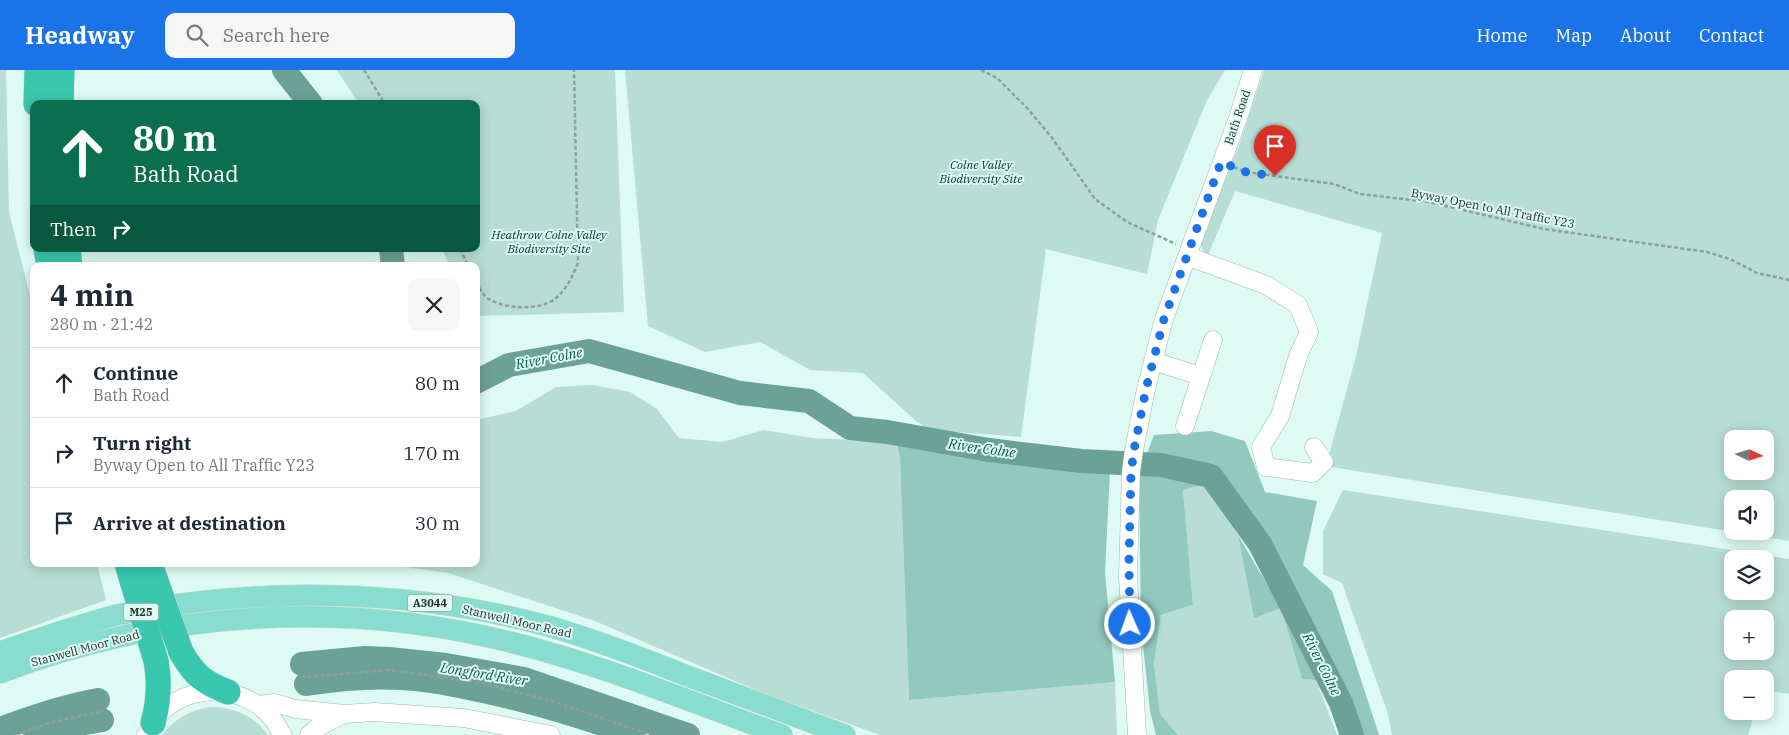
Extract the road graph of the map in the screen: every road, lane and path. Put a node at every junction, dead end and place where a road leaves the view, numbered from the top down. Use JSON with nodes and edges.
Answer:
{"nodes":[{"id":1,"x":37,"y":70,"type":"edge"},
{"id":2,"x":62,"y":70,"type":"edge"},
{"id":3,"x":364,"y":70,"type":"edge"},
{"id":4,"x":574,"y":70,"type":"edge"},
{"id":5,"x":981,"y":70,"type":"edge"},
{"id":6,"x":1253,"y":70,"type":"edge"},
{"id":7,"x":36,"y":100,"type":"edge"},
{"id":8,"x":61,"y":100,"type":"edge"},
{"id":9,"x":382,"y":100,"type":"edge"},
{"id":10,"x":1221,"y":162,"type":"junction"},
{"id":11,"x":1188,"y":253,"type":"junction"},
{"id":12,"x":1789,"y":280,"type":"edge"},
{"id":13,"x":480,"y":288,"type":"edge"},
{"id":14,"x":1213,"y":340,"type":"dead end"},
{"id":15,"x":1153,"y":361,"type":"junction"},
{"id":16,"x":1200,"y":376,"type":"junction"},
{"id":17,"x":1184,"y":426,"type":"dead end"},
{"id":18,"x":1314,"y":447,"type":"dead end"},
{"id":19,"x":128,"y":567,"type":"edge"},
{"id":20,"x":151,"y":567,"type":"edge"},
{"id":21,"x":0,"y":652,"type":"edge"},
{"id":22,"x":0,"y":673,"type":"edge"},
{"id":23,"x":301,"y":677,"type":"dead end"},
{"id":24,"x":228,"y":692,"type":"junction"},
{"id":25,"x":258,"y":705,"type":"junction"},
{"id":26,"x":104,"y":711,"type":"dead end"},
{"id":27,"x":344,"y":714,"type":"junction"},
{"id":28,"x":150,"y":729,"type":"edge"},
{"id":29,"x":1139,"y":730,"type":"edge"},
{"id":30,"x":15,"y":735,"type":"edge"},
{"id":31,"x":283,"y":735,"type":"edge"},
{"id":32,"x":309,"y":735,"type":"edge"},
{"id":33,"x":551,"y":735,"type":"edge"},
{"id":34,"x":651,"y":735,"type":"edge"},
{"id":35,"x":782,"y":735,"type":"edge"},
{"id":36,"x":845,"y":735,"type":"edge"}],
"edges":[{"from":1,"to":7,"type":"highway"},
{"from":2,"to":8,"type":"highway"},
{"from":3,"to":9,"type":"path"},
{"from":4,"to":13,"type":"path"},
{"from":5,"to":11,"type":"path"},
{"from":6,"to":10,"type":"street","name":"Bath Road"},
{"from":10,"to":11,"type":"street","name":"Bath Road"},
{"from":10,"to":12,"type":"path","name":"Byway Open to All Traffic Y23"},
{"from":11,"to":15,"type":"street","name":"Bath Road"},
{"from":11,"to":18,"type":"street"},
{"from":14,"to":16,"type":"street"},
{"from":15,"to":16,"type":"street"},
{"from":15,"to":29,"type":"street","name":"Bath Road"},
{"from":16,"to":17,"type":"street"},
{"from":19,"to":28,"type":"highway","number":"M25","bridge":true},
{"from":20,"to":24,"type":"highway","number":"M25","bridge":true},
{"from":21,"to":36,"type":"main road","name":"Stanwell Moor Road","number":"A3044"},
{"from":22,"to":35,"type":"main road","name":"Stanwell Moor Road","number":"A3044"},
{"from":23,"to":34,"type":"path"},
{"from":24,"to":25,"type":"street"},
{"from":24,"to":28,"type":"street"},
{"from":25,"to":27,"type":"street"},
{"from":25,"to":31,"type":"street"},
{"from":26,"to":30,"type":"path"},
{"from":27,"to":32,"type":"street"},
{"from":27,"to":33,"type":"street"}]}
